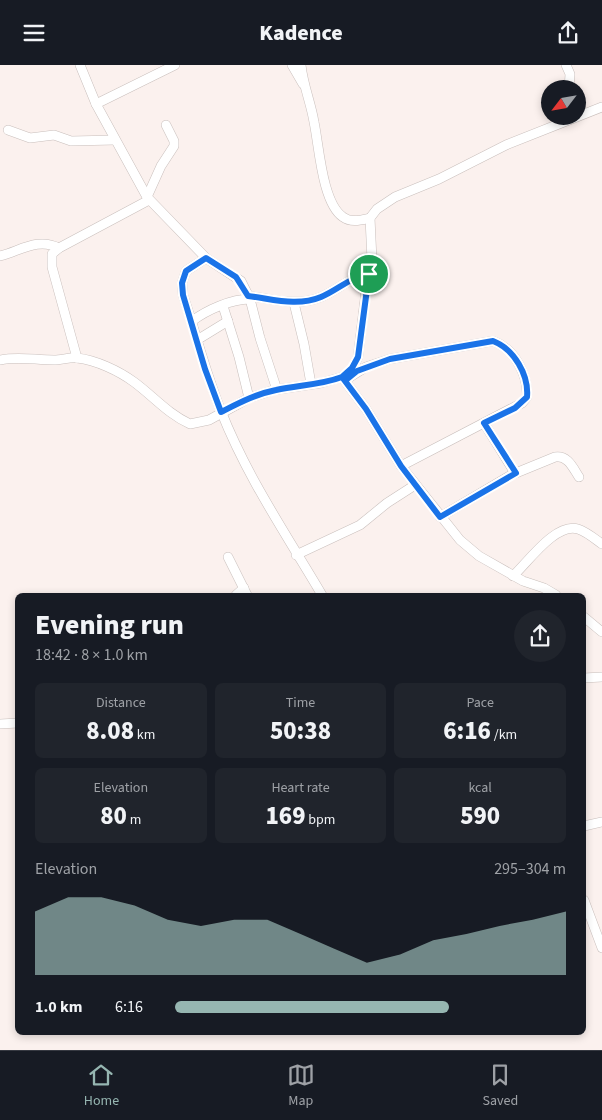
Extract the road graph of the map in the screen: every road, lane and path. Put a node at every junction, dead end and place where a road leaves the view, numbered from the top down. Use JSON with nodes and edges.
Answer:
{"nodes":[{"id":1,"x":80,"y":65,"type":"edge"},
{"id":2,"x":175,"y":65,"type":"edge"},
{"id":3,"x":292,"y":65,"type":"edge"},
{"id":4,"x":301,"y":65,"type":"edge"},
{"id":5,"x":566,"y":65,"type":"edge"},
{"id":6,"x":570,"y":80,"type":"edge"},
{"id":7,"x":305,"y":87,"type":"junction"},
{"id":8,"x":96,"y":104,"type":"junction"},
{"id":9,"x":602,"y":107,"type":"edge"},
{"id":10,"x":586,"y":112,"type":"edge"},
{"id":11,"x":166,"y":125,"type":"dead end"},
{"id":12,"x":550,"y":125,"type":"edge"},
{"id":13,"x":8,"y":130,"type":"dead end"},
{"id":14,"x":115,"y":140,"type":"junction"},
{"id":15,"x":148,"y":198,"type":"junction"},
{"id":16,"x":370,"y":218,"type":"junction"},
{"id":17,"x":59,"y":248,"type":"junction"},
{"id":18,"x":0,"y":256,"type":"edge"},
{"id":19,"x":206,"y":258,"type":"junction"},
{"id":20,"x":369,"y":274,"type":"junction"},
{"id":21,"x":249,"y":297,"type":"junction"},
{"id":22,"x":294,"y":303,"type":"junction"},
{"id":23,"x":223,"y":306,"type":"junction"},
{"id":24,"x":192,"y":321,"type":"junction"},
{"id":25,"x":228,"y":321,"type":"junction"},
{"id":26,"x":197,"y":340,"type":"junction"},
{"id":27,"x":77,"y":358,"type":"junction"},
{"id":28,"x":0,"y":359,"type":"edge"},
{"id":29,"x":344,"y":379,"type":"junction"},
{"id":30,"x":311,"y":384,"type":"junction"},
{"id":31,"x":277,"y":390,"type":"junction"},
{"id":32,"x":249,"y":398,"type":"junction"},
{"id":33,"x":221,"y":412,"type":"junction"},
{"id":34,"x":484,"y":423,"type":"junction"},
{"id":35,"x":401,"y":466,"type":"junction"},
{"id":36,"x":516,"y":473,"type":"junction"},
{"id":37,"x":579,"y":477,"type":"dead end"},
{"id":38,"x":415,"y":485,"type":"junction"},
{"id":39,"x":440,"y":517,"type":"junction"},
{"id":40,"x":602,"y":544,"type":"edge"},
{"id":41,"x":296,"y":555,"type":"junction"},
{"id":42,"x":228,"y":557,"type":"dead end"},
{"id":43,"x":513,"y":576,"type":"junction"},
{"id":44,"x":245,"y":591,"type":"edge"},
{"id":45,"x":321,"y":593,"type":"edge"},
{"id":46,"x":551,"y":593,"type":"edge"},
{"id":47,"x":586,"y":619,"type":"edge"},
{"id":48,"x":602,"y":632,"type":"edge"},
{"id":49,"x":602,"y":677,"type":"edge"},
{"id":50,"x":586,"y":678,"type":"edge"},
{"id":51,"x":0,"y":723,"type":"edge"},
{"id":52,"x":15,"y":723,"type":"edge"},
{"id":53,"x":602,"y":822,"type":"edge"},
{"id":54,"x":586,"y":826,"type":"edge"},
{"id":55,"x":586,"y":905,"type":"edge"},
{"id":56,"x":602,"y":948,"type":"edge"}],
"edges":[{"from":1,"to":8,"type":"street"},
{"from":2,"to":8,"type":"street"},
{"from":3,"to":7,"type":"street"},
{"from":4,"to":7,"type":"street"},
{"from":5,"to":6,"type":"street"},
{"from":7,"to":16,"type":"street"},
{"from":8,"to":14,"type":"street"},
{"from":9,"to":10,"type":"street"},
{"from":11,"to":15,"type":"street"},
{"from":12,"to":16,"type":"street"},
{"from":13,"to":14,"type":"street"},
{"from":14,"to":15,"type":"street"},
{"from":15,"to":17,"type":"street"},
{"from":15,"to":19,"type":"street"},
{"from":16,"to":20,"type":"street"},
{"from":17,"to":18,"type":"street"},
{"from":17,"to":27,"type":"street"},
{"from":19,"to":21,"type":"street"},
{"from":19,"to":24,"type":"street"},
{"from":20,"to":22,"type":"street"},
{"from":20,"to":29,"type":"street"},
{"from":21,"to":22,"type":"street"},
{"from":21,"to":23,"type":"street"},
{"from":21,"to":31,"type":"street"},
{"from":22,"to":30,"type":"street"},
{"from":23,"to":24,"type":"street"},
{"from":23,"to":25,"type":"street"},
{"from":24,"to":26,"type":"street"},
{"from":25,"to":26,"type":"street"},
{"from":25,"to":32,"type":"street"},
{"from":26,"to":33,"type":"street"},
{"from":27,"to":28,"type":"street"},
{"from":27,"to":33,"type":"street"},
{"from":29,"to":30,"type":"street"},
{"from":29,"to":34,"type":"street"},
{"from":29,"to":35,"type":"street"},
{"from":30,"to":31,"type":"street"},
{"from":31,"to":32,"type":"street"},
{"from":32,"to":33,"type":"street"},
{"from":33,"to":41,"type":"street"},
{"from":34,"to":35,"type":"street"},
{"from":34,"to":36,"type":"street"},
{"from":35,"to":38,"type":"street"},
{"from":36,"to":37,"type":"street"},
{"from":36,"to":39,"type":"street"},
{"from":38,"to":39,"type":"street"},
{"from":38,"to":41,"type":"street"},
{"from":39,"to":43,"type":"street"},
{"from":40,"to":43,"type":"street"},
{"from":41,"to":45,"type":"street"},
{"from":42,"to":44,"type":"street"},
{"from":43,"to":46,"type":"street"},
{"from":47,"to":48,"type":"street"},
{"from":49,"to":50,"type":"street"},
{"from":51,"to":52,"type":"street"},
{"from":53,"to":54,"type":"street"},
{"from":55,"to":56,"type":"street"}]}
